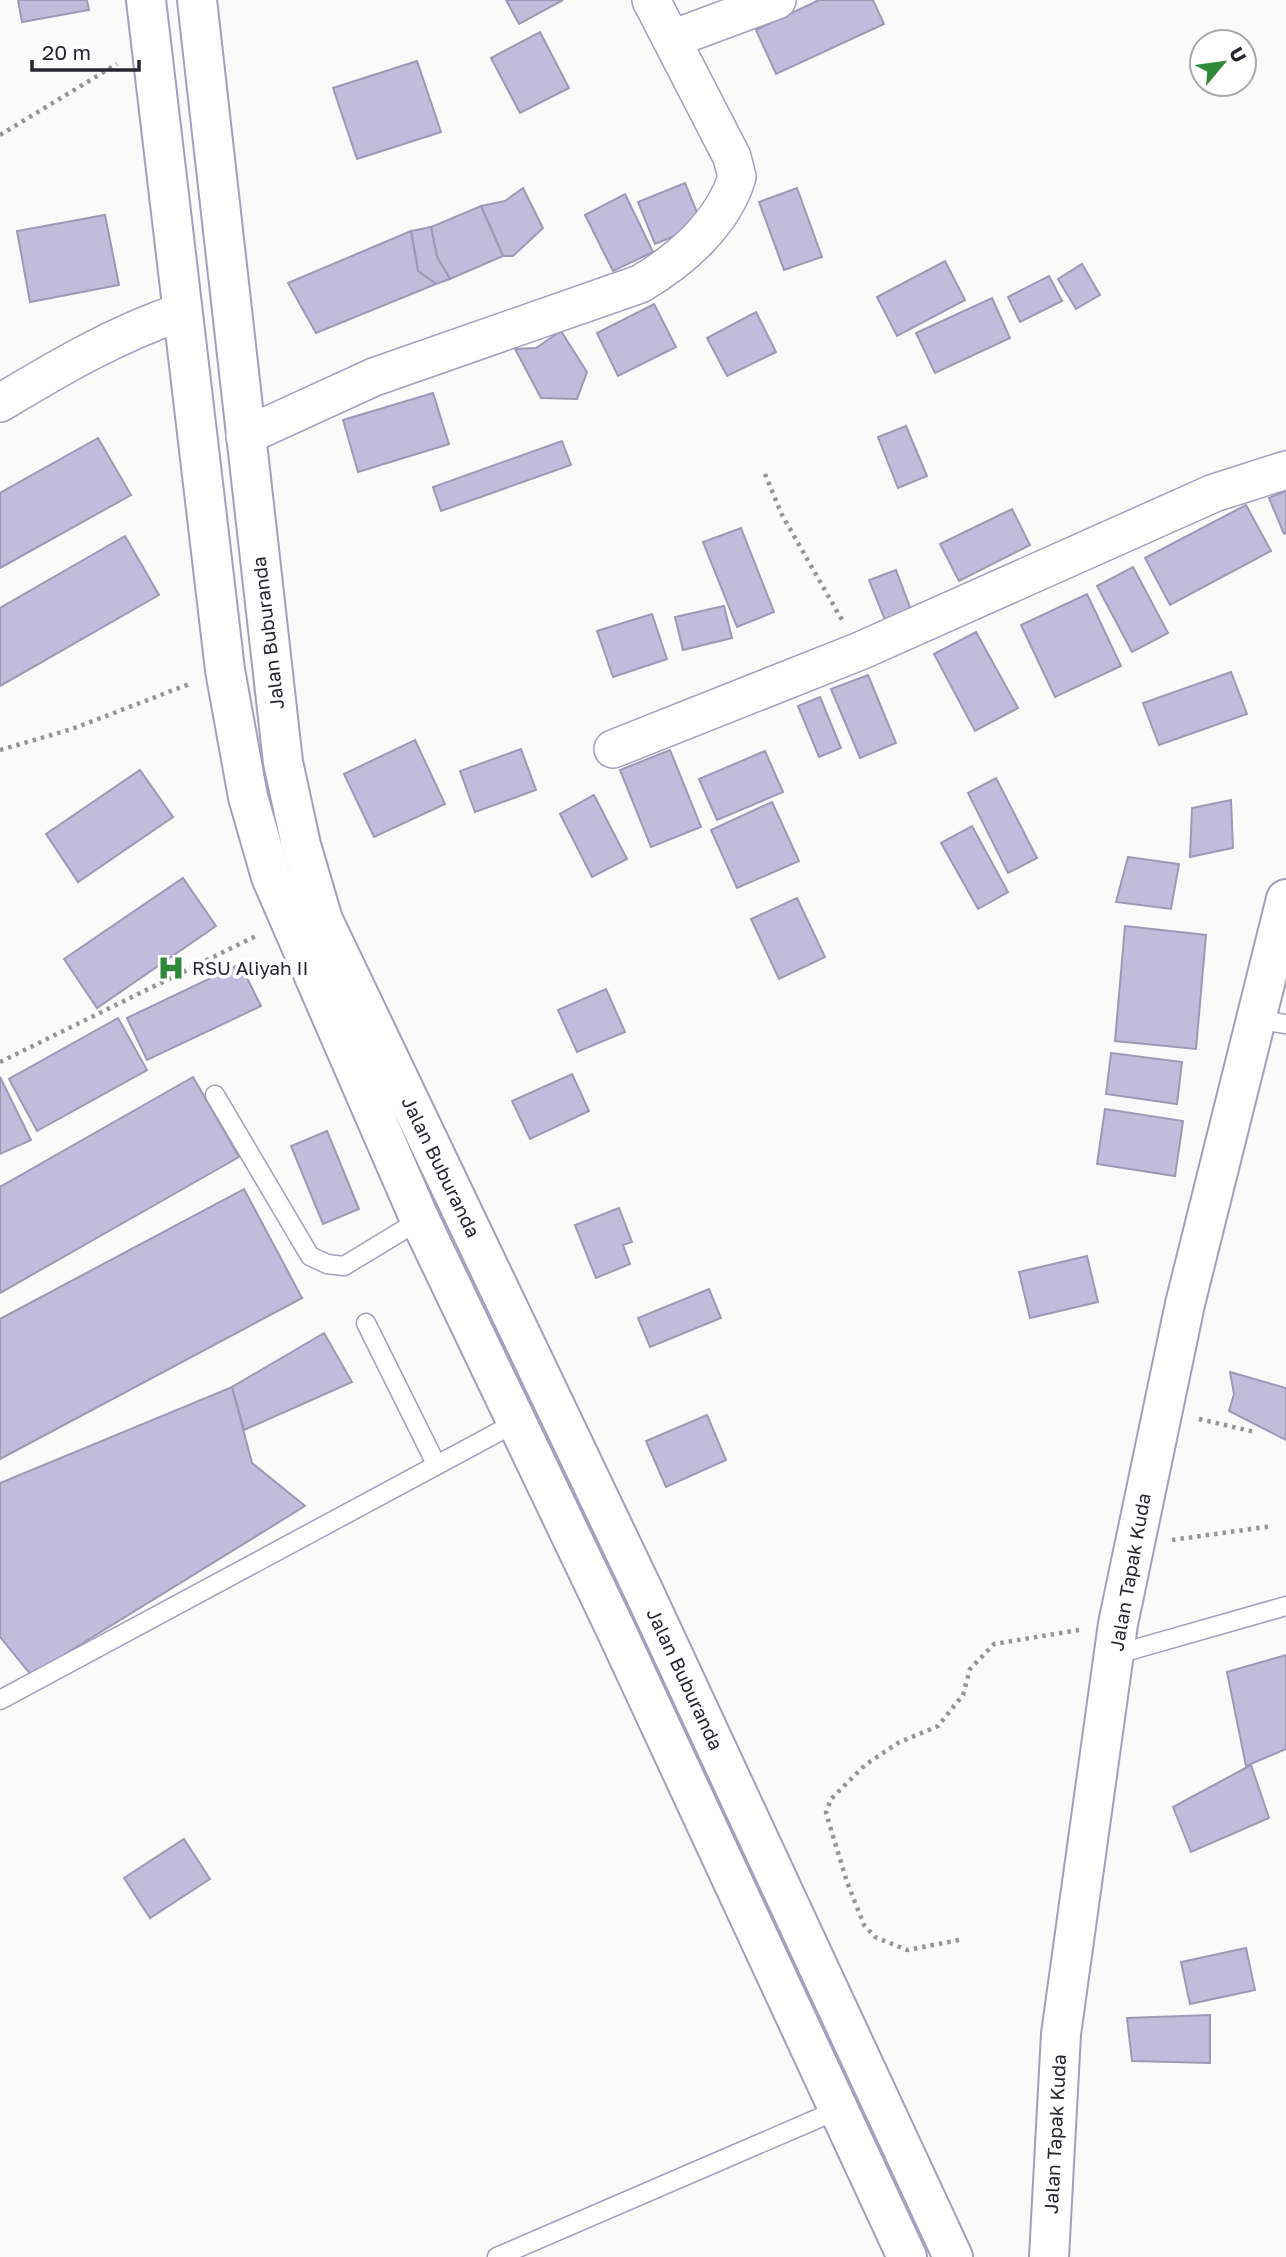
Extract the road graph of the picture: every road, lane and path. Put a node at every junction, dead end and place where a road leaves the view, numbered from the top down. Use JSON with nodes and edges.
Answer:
{"nodes":[{"id":1,"x":146,"y":0,"type":"edge"},
{"id":2,"x":197,"y":0,"type":"edge"},
{"id":3,"x":651,"y":0,"type":"edge"},
{"id":4,"x":777,"y":0,"type":"edge"},
{"id":5,"x":671,"y":39,"type":"junction"},
{"id":6,"x":151,"y":43,"type":"junction"},
{"id":7,"x":0,"y":135,"type":"edge"},
{"id":8,"x":181,"y":312,"type":"junction"},
{"id":9,"x":0,"y":403,"type":"edge"},
{"id":10,"x":246,"y":436,"type":"junction"},
{"id":11,"x":1286,"y":470,"type":"edge"},
{"id":12,"x":765,"y":474,"type":"dead end"},
{"id":13,"x":860,"y":651,"type":"junction"},
{"id":14,"x":225,"y":670,"type":"junction"},
{"id":15,"x":613,"y":749,"type":"dead end"},
{"id":16,"x":0,"y":750,"type":"edge"},
{"id":17,"x":290,"y":920,"type":"junction"},
{"id":18,"x":1284,"y":921,"type":"edge"},
{"id":19,"x":1272,"y":1022,"type":"edge"},
{"id":20,"x":0,"y":1062,"type":"edge"},
{"id":21,"x":215,"y":1095,"type":"dead end"},
{"id":22,"x":420,"y":1220,"type":"junction"},
{"id":23,"x":366,"y":1323,"type":"dead end"},
{"id":24,"x":1161,"y":1409,"type":"junction"},
{"id":25,"x":517,"y":1422,"type":"junction"},
{"id":26,"x":1255,"y":1432,"type":"dead end"},
{"id":27,"x":436,"y":1464,"type":"junction"},
{"id":28,"x":1273,"y":1526,"type":"dead end"},
{"id":29,"x":1133,"y":1546,"type":"junction"},
{"id":30,"x":1286,"y":1606,"type":"edge"},
{"id":31,"x":1116,"y":1640,"type":"junction"},
{"id":32,"x":0,"y":1700,"type":"edge"},
{"id":33,"x":959,"y":1940,"type":"dead end"},
{"id":34,"x":840,"y":2109,"type":"junction"},
{"id":35,"x":497,"y":2257,"type":"edge"},
{"id":36,"x":907,"y":2257,"type":"edge"},
{"id":37,"x":953,"y":2257,"type":"edge"},
{"id":38,"x":1049,"y":2257,"type":"edge"}],
"edges":[{"from":1,"to":6,"type":"street","name":"Jalan Buburanda"},
{"from":2,"to":10,"type":"street","name":"Jalan Buburanda"},
{"from":3,"to":5,"type":"street"},
{"from":4,"to":5,"type":"street"},
{"from":5,"to":10,"type":"street"},
{"from":6,"to":7,"type":"path"},
{"from":6,"to":8,"type":"street","name":"Jalan Buburanda"},
{"from":8,"to":9,"type":"street"},
{"from":8,"to":14,"type":"street","name":"Jalan Buburanda"},
{"from":10,"to":37,"type":"street","name":"Jalan Buburanda"},
{"from":11,"to":13,"type":"street"},
{"from":12,"to":13,"type":"path"},
{"from":13,"to":15,"type":"street"},
{"from":14,"to":16,"type":"path"},
{"from":14,"to":17,"type":"street","name":"Jalan Buburanda"},
{"from":17,"to":20,"type":"path"},
{"from":17,"to":22,"type":"street","name":"Jalan Buburanda"},
{"from":18,"to":19,"type":"street","name":"Jalan Tapak Kuda"},
{"from":19,"to":24,"type":"street","name":"Jalan Tapak Kuda"},
{"from":21,"to":22,"type":"lane"},
{"from":22,"to":25,"type":"street","name":"Jalan Buburanda"},
{"from":23,"to":27,"type":"lane"},
{"from":24,"to":26,"type":"path"},
{"from":24,"to":29,"type":"street","name":"Jalan Tapak Kuda"},
{"from":25,"to":27,"type":"lane"},
{"from":25,"to":34,"type":"street","name":"Jalan Buburanda"},
{"from":27,"to":32,"type":"lane"},
{"from":28,"to":29,"type":"path"},
{"from":29,"to":31,"type":"street","name":"Jalan Tapak Kuda"},
{"from":30,"to":31,"type":"lane"},
{"from":31,"to":33,"type":"path"},
{"from":31,"to":38,"type":"street","name":"Jalan Tapak Kuda"},
{"from":34,"to":35,"type":"lane"},
{"from":34,"to":36,"type":"street","name":"Jalan Buburanda"}]}
